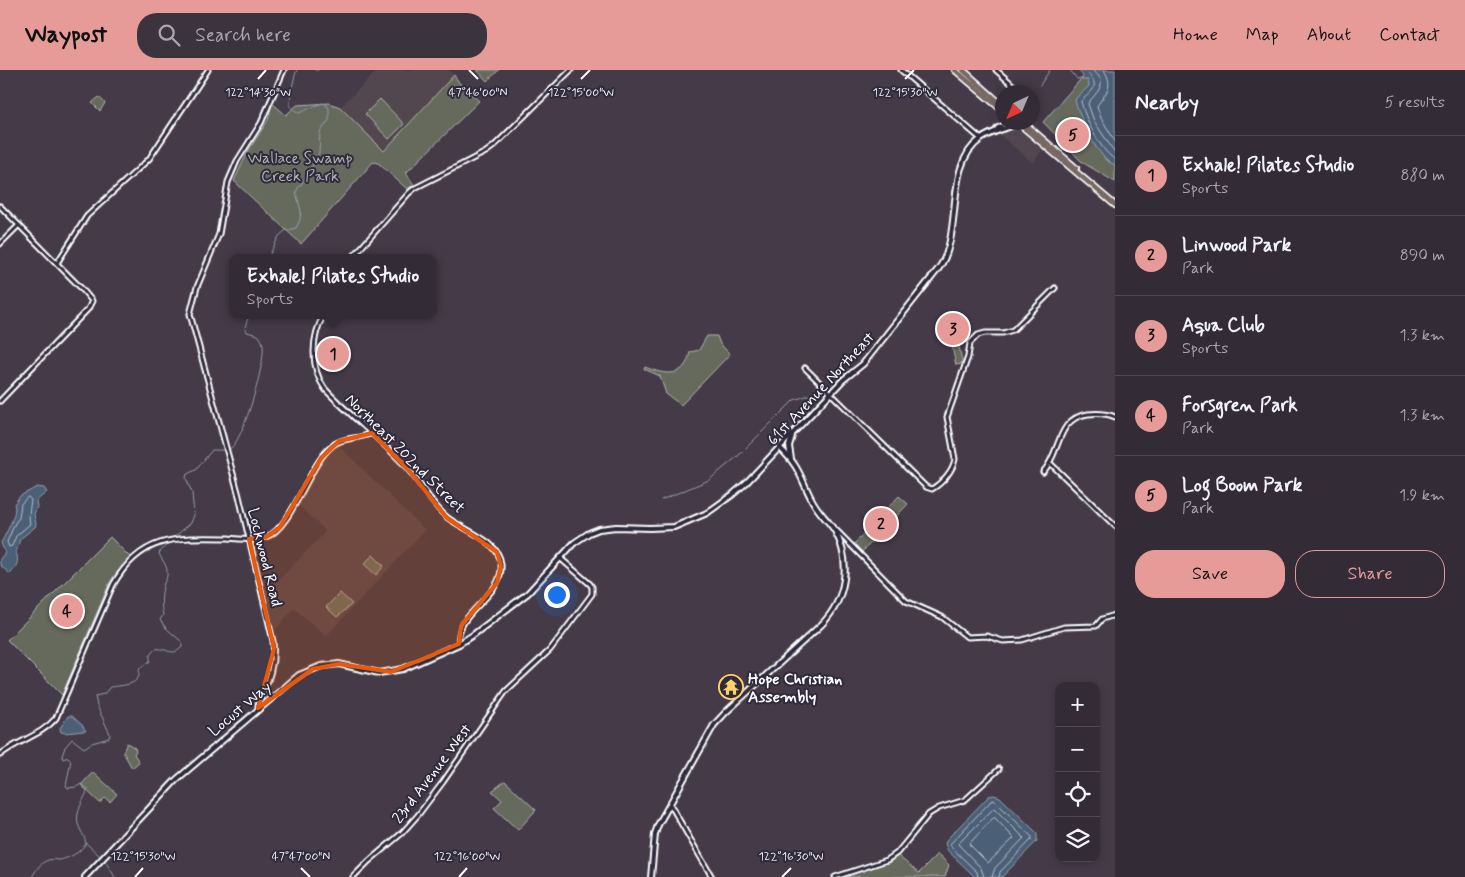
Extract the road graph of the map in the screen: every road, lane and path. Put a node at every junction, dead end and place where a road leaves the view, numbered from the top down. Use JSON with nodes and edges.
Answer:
{"nodes":[{"id":1,"x":208,"y":70,"type":"edge"},
{"id":2,"x":284,"y":70,"type":"edge"},
{"id":3,"x":571,"y":70,"type":"edge"},
{"id":4,"x":901,"y":70,"type":"edge"},
{"id":5,"x":955,"y":70,"type":"edge"},
{"id":6,"x":963,"y":70,"type":"edge"},
{"id":7,"x":996,"y":70,"type":"edge"},
{"id":8,"x":1013,"y":85,"type":"edge"},
{"id":9,"x":995,"y":99,"type":"edge"},
{"id":10,"x":995,"y":104,"type":"edge"},
{"id":11,"x":999,"y":130,"type":"edge"},
{"id":12,"x":1028,"y":130,"type":"edge"},
{"id":13,"x":996,"y":131,"type":"joint"},
{"id":14,"x":981,"y":139,"type":"junction"},
{"id":15,"x":1115,"y":203,"type":"edge"},
{"id":16,"x":0,"y":206,"type":"edge"},
{"id":17,"x":19,"y":225,"type":"junction"},
{"id":18,"x":0,"y":244,"type":"edge"},
{"id":19,"x":356,"y":254,"type":"edge"},
{"id":20,"x":57,"y":263,"type":"junction"},
{"id":21,"x":1055,"y":288,"type":"dead end"},
{"id":22,"x":321,"y":319,"type":"edge"},
{"id":23,"x":805,"y":368,"type":"dead end"},
{"id":24,"x":830,"y":394,"type":"junction"},
{"id":25,"x":0,"y":401,"type":"edge"},
{"id":26,"x":1115,"y":417,"type":"edge"},
{"id":27,"x":372,"y":433,"type":"junction"},
{"id":28,"x":792,"y":435,"type":"junction"},
{"id":29,"x":780,"y":448,"type":"junction"},
{"id":30,"x":791,"y":459,"type":"junction"},
{"id":31,"x":1050,"y":464,"type":"junction"},
{"id":32,"x":1043,"y":472,"type":"dead end"},
{"id":33,"x":832,"y":526,"type":"junction"},
{"id":34,"x":1115,"y":526,"type":"edge"},
{"id":35,"x":249,"y":539,"type":"junction"},
{"id":36,"x":850,"y":545,"type":"junction"},
{"id":37,"x":842,"y":550,"type":"junction"},
{"id":38,"x":560,"y":558,"type":"junction"},
{"id":39,"x":1115,"y":615,"type":"edge"},
{"id":40,"x":459,"y":644,"type":"junction"},
{"id":41,"x":258,"y":708,"type":"junction"},
{"id":42,"x":0,"y":755,"type":"edge"},
{"id":43,"x":999,"y":768,"type":"dead end"},
{"id":44,"x":670,"y":804,"type":"junction"},
{"id":45,"x":85,"y":877,"type":"edge"},
{"id":46,"x":354,"y":877,"type":"edge"},
{"id":47,"x":651,"y":877,"type":"edge"},
{"id":48,"x":712,"y":877,"type":"edge"},
{"id":49,"x":835,"y":877,"type":"edge"}],
"edges":[{"from":1,"to":20,"type":"street"},
{"from":2,"to":35,"type":"street","name":"Lockwood Road"},
{"from":3,"to":19,"type":"street"},
{"from":4,"to":14,"type":"street"},
{"from":5,"to":10,"type":"main road"},
{"from":6,"to":9,"type":"main road"},
{"from":7,"to":8,"type":"street"},
{"from":11,"to":13,"type":"main road","name":"61st Avenue Northeast"},
{"from":12,"to":15,"type":"main road"},
{"from":13,"to":14,"type":"main road","name":"61st Avenue Northeast"},
{"from":14,"to":24,"type":"main road","name":"61st Avenue Northeast"},
{"from":16,"to":17,"type":"street"},
{"from":17,"to":18,"type":"street"},
{"from":17,"to":20,"type":"street"},
{"from":20,"to":25,"type":"street"},
{"from":21,"to":24,"type":"street"},
{"from":22,"to":27,"type":"street","name":"Northeast 202nd Street"},
{"from":23,"to":24,"type":"street"},
{"from":24,"to":28,"type":"main road","name":"61st Avenue Northeast"},
{"from":26,"to":31,"type":"street"},
{"from":27,"to":35,"type":"street"},
{"from":27,"to":40,"type":"street","name":"Northeast 202nd Street"},
{"from":28,"to":29,"type":"main road","name":"61st Avenue Northeast"},
{"from":28,"to":30,"type":"main road"},
{"from":29,"to":30,"type":"main road"},
{"from":29,"to":38,"type":"main road","name":"61st Avenue Northeast"},
{"from":30,"to":33,"type":"main road"},
{"from":31,"to":32,"type":"street"},
{"from":31,"to":34,"type":"street"},
{"from":33,"to":36,"type":"street"},
{"from":33,"to":37,"type":"main road"},
{"from":35,"to":41,"type":"street","name":"Lockwood Road"},
{"from":35,"to":42,"type":"street"},
{"from":36,"to":37,"type":"street"},
{"from":36,"to":39,"type":"street"},
{"from":37,"to":44,"type":"main road"},
{"from":38,"to":40,"type":"main road","name":"Locust Way"},
{"from":38,"to":46,"type":"street","name":"23rd Avenue West"},
{"from":40,"to":41,"type":"main road","name":"Locust Way"},
{"from":41,"to":45,"type":"main road","name":"Locust Way"},
{"from":43,"to":49,"type":"street"},
{"from":44,"to":47,"type":"main road"},
{"from":44,"to":48,"type":"street"}]}
